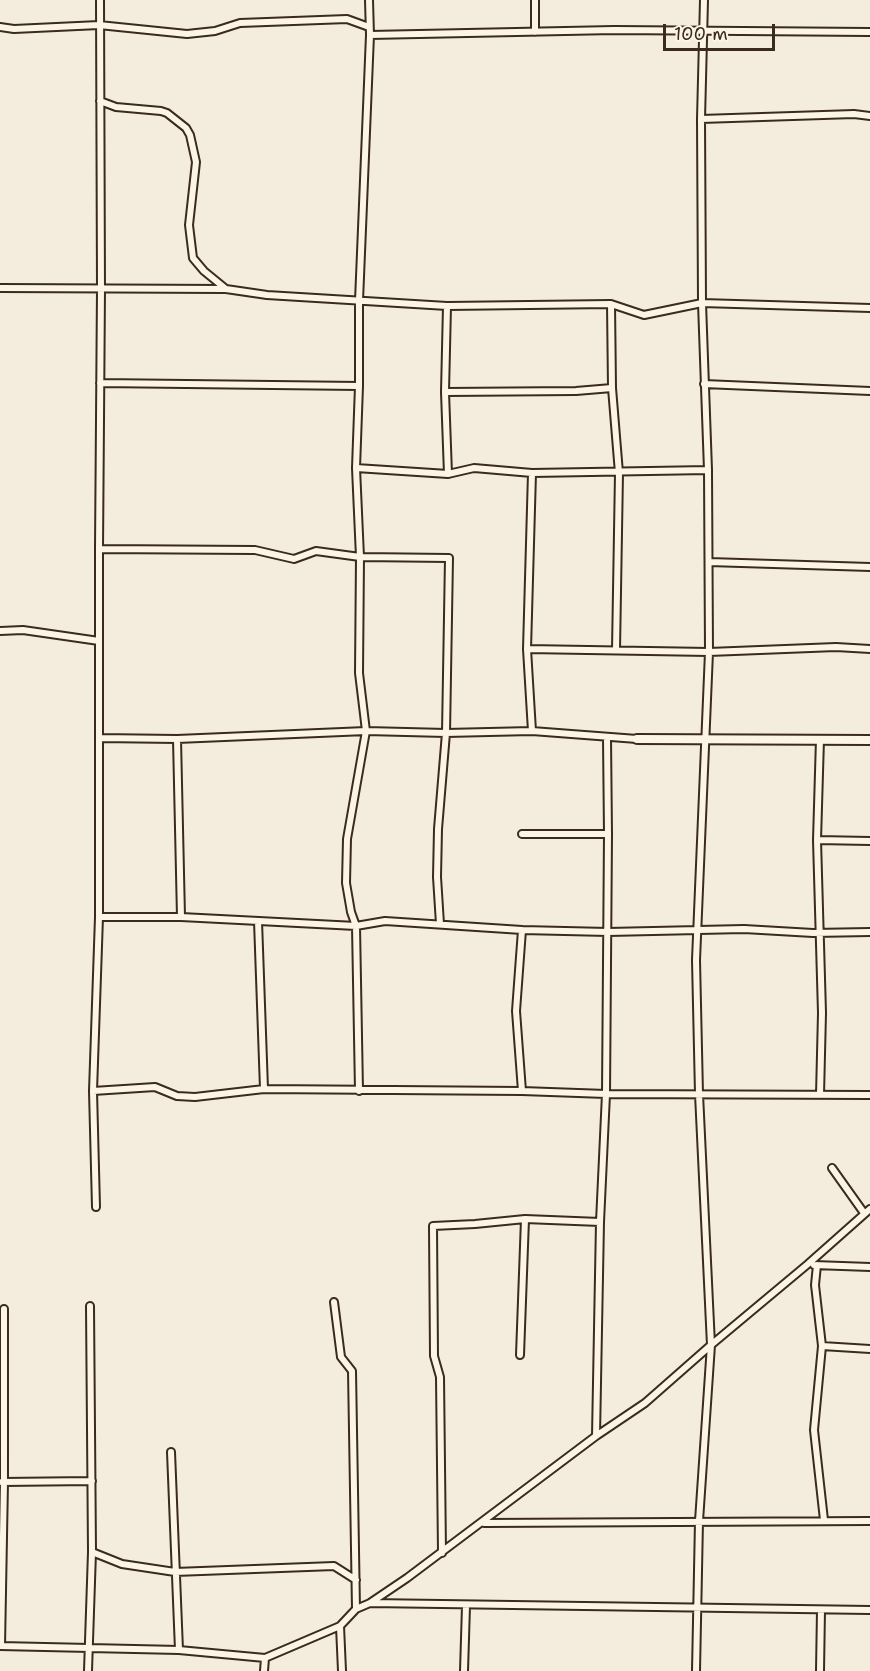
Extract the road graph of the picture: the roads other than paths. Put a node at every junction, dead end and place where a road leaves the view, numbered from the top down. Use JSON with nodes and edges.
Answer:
{"nodes":[{"id":1,"x":100,"y":0,"type":"edge"},
{"id":2,"x":369,"y":0,"type":"edge"},
{"id":3,"x":535,"y":0,"type":"edge"},
{"id":4,"x":704,"y":0,"type":"edge"},
{"id":5,"x":99,"y":25,"type":"junction"},
{"id":6,"x":0,"y":27,"type":"edge"},
{"id":7,"x":369,"y":27,"type":"junction"},
{"id":8,"x":536,"y":32,"type":"junction"},
{"id":9,"x":703,"y":32,"type":"junction"},
{"id":10,"x":870,"y":32,"type":"edge"},
{"id":11,"x":370,"y":35,"type":"junction"},
{"id":12,"x":100,"y":101,"type":"junction"},
{"id":13,"x":870,"y":116,"type":"edge"},
{"id":14,"x":701,"y":119,"type":"junction"},
{"id":15,"x":0,"y":288,"type":"edge"},
{"id":16,"x":101,"y":289,"type":"junction"},
{"id":17,"x":226,"y":289,"type":"junction"},
{"id":18,"x":358,"y":301,"type":"junction"},
{"id":19,"x":702,"y":303,"type":"junction"},
{"id":20,"x":611,"y":304,"type":"junction"},
{"id":21,"x":447,"y":306,"type":"junction"},
{"id":22,"x":870,"y":308,"type":"edge"},
{"id":23,"x":100,"y":383,"type":"junction"},
{"id":24,"x":704,"y":384,"type":"junction"},
{"id":25,"x":359,"y":386,"type":"junction"},
{"id":26,"x":612,"y":388,"type":"junction"},
{"id":27,"x":870,"y":391,"type":"edge"},
{"id":28,"x":445,"y":392,"type":"junction"},
{"id":29,"x":356,"y":468,"type":"junction"},
{"id":30,"x":708,"y":470,"type":"junction"},
{"id":31,"x":532,"y":473,"type":"junction"},
{"id":32,"x":619,"y":473,"type":"junction"},
{"id":33,"x":448,"y":474,"type":"junction"},
{"id":34,"x":99,"y":549,"type":"junction"},
{"id":35,"x":360,"y":557,"type":"junction"},
{"id":36,"x":709,"y":562,"type":"junction"},
{"id":37,"x":870,"y":567,"type":"edge"},
{"id":38,"x":0,"y":631,"type":"edge"},
{"id":39,"x":99,"y":641,"type":"junction"},
{"id":40,"x":527,"y":649,"type":"junction"},
{"id":41,"x":870,"y":649,"type":"edge"},
{"id":42,"x":616,"y":650,"type":"junction"},
{"id":43,"x":709,"y":651,"type":"junction"},
{"id":44,"x":366,"y":731,"type":"junction"},
{"id":45,"x":532,"y":731,"type":"junction"},
{"id":46,"x":446,"y":733,"type":"junction"},
{"id":47,"x":99,"y":738,"type":"junction"},
{"id":48,"x":607,"y":738,"type":"junction"},
{"id":49,"x":177,"y":739,"type":"junction"},
{"id":50,"x":637,"y":739,"type":"joint"},
{"id":51,"x":820,"y":739,"type":"junction"},
{"id":52,"x":704,"y":740,"type":"junction"},
{"id":53,"x":870,"y":740,"type":"edge"},
{"id":54,"x":522,"y":834,"type":"dead end"},
{"id":55,"x":608,"y":834,"type":"junction"},
{"id":56,"x":817,"y":840,"type":"junction"},
{"id":57,"x":870,"y":841,"type":"edge"},
{"id":58,"x":99,"y":917,"type":"junction"},
{"id":59,"x":181,"y":917,"type":"junction"},
{"id":60,"x":258,"y":921,"type":"junction"},
{"id":61,"x":440,"y":924,"type":"junction"},
{"id":62,"x":356,"y":926,"type":"junction"},
{"id":63,"x":522,"y":930,"type":"junction"},
{"id":64,"x":697,"y":930,"type":"junction"},
{"id":65,"x":608,"y":932,"type":"junction"},
{"id":66,"x":870,"y":932,"type":"edge"},
{"id":67,"x":821,"y":933,"type":"junction"},
{"id":68,"x":264,"y":1089,"type":"junction"},
{"id":69,"x":93,"y":1091,"type":"junction"},
{"id":70,"x":359,"y":1091,"type":"junction"},
{"id":71,"x":522,"y":1091,"type":"junction"},
{"id":72,"x":606,"y":1094,"type":"junction"},
{"id":73,"x":699,"y":1094,"type":"junction"},
{"id":74,"x":820,"y":1095,"type":"junction"},
{"id":75,"x":870,"y":1095,"type":"edge"},
{"id":76,"x":832,"y":1168,"type":"dead end"},
{"id":77,"x":96,"y":1207,"type":"dead end"},
{"id":78,"x":867,"y":1211,"type":"edge"},
{"id":79,"x":525,"y":1219,"type":"junction"},
{"id":80,"x":600,"y":1222,"type":"junction"},
{"id":81,"x":808,"y":1264,"type":"junction"},
{"id":82,"x":817,"y":1264,"type":"junction"},
{"id":83,"x":870,"y":1267,"type":"edge"},
{"id":84,"x":334,"y":1302,"type":"dead end"},
{"id":85,"x":90,"y":1306,"type":"dead end"},
{"id":86,"x":4,"y":1309,"type":"dead end"},
{"id":87,"x":711,"y":1345,"type":"junction"},
{"id":88,"x":822,"y":1346,"type":"junction"},
{"id":89,"x":870,"y":1350,"type":"edge"},
{"id":90,"x":520,"y":1354,"type":"dead end"},
{"id":91,"x":596,"y":1436,"type":"junction"},
{"id":92,"x":171,"y":1452,"type":"dead end"},
{"id":93,"x":92,"y":1481,"type":"junction"},
{"id":94,"x":2,"y":1482,"type":"edge"},
{"id":95,"x":699,"y":1521,"type":"junction"},
{"id":96,"x":824,"y":1521,"type":"junction"},
{"id":97,"x":870,"y":1521,"type":"edge"},
{"id":98,"x":483,"y":1523,"type":"junction"},
{"id":99,"x":92,"y":1552,"type":"junction"},
{"id":100,"x":442,"y":1552,"type":"junction"},
{"id":101,"x":175,"y":1572,"type":"junction"},
{"id":102,"x":356,"y":1580,"type":"junction"},
{"id":103,"x":370,"y":1603,"type":"junction"},
{"id":104,"x":466,"y":1606,"type":"junction"},
{"id":105,"x":699,"y":1608,"type":"junction"},
{"id":106,"x":357,"y":1609,"type":"junction"},
{"id":107,"x":821,"y":1610,"type":"junction"},
{"id":108,"x":870,"y":1610,"type":"edge"},
{"id":109,"x":340,"y":1626,"type":"junction"},
{"id":110,"x":0,"y":1646,"type":"edge"},
{"id":111,"x":88,"y":1647,"type":"junction"},
{"id":112,"x":179,"y":1650,"type":"junction"},
{"id":113,"x":265,"y":1658,"type":"junction"},
{"id":114,"x":88,"y":1671,"type":"edge"},
{"id":115,"x":264,"y":1671,"type":"edge"},
{"id":116,"x":342,"y":1671,"type":"edge"},
{"id":117,"x":464,"y":1671,"type":"edge"},
{"id":118,"x":696,"y":1671,"type":"edge"},
{"id":119,"x":820,"y":1671,"type":"edge"}],
"edges":[{"from":1,"to":5,"type":"street"},
{"from":2,"to":7,"type":"street"},
{"from":3,"to":8,"type":"street"},
{"from":4,"to":9,"type":"street"},
{"from":5,"to":6,"type":"street"},
{"from":5,"to":7,"type":"street"},
{"from":5,"to":12,"type":"street"},
{"from":7,"to":11,"type":"street"},
{"from":8,"to":9,"type":"street"},
{"from":8,"to":11,"type":"street"},
{"from":9,"to":10,"type":"street"},
{"from":9,"to":14,"type":"street"},
{"from":11,"to":18,"type":"street"},
{"from":12,"to":16,"type":"street"},
{"from":12,"to":17,"type":"street"},
{"from":13,"to":14,"type":"street"},
{"from":14,"to":19,"type":"street"},
{"from":15,"to":16,"type":"street"},
{"from":16,"to":17,"type":"street"},
{"from":16,"to":23,"type":"street"},
{"from":17,"to":18,"type":"street"},
{"from":18,"to":21,"type":"street"},
{"from":18,"to":25,"type":"street"},
{"from":19,"to":20,"type":"street"},
{"from":19,"to":22,"type":"street"},
{"from":19,"to":24,"type":"street"},
{"from":20,"to":21,"type":"street"},
{"from":20,"to":26,"type":"street"},
{"from":21,"to":28,"type":"street"},
{"from":23,"to":25,"type":"street"},
{"from":23,"to":34,"type":"street"},
{"from":24,"to":27,"type":"street"},
{"from":24,"to":30,"type":"street"},
{"from":25,"to":29,"type":"street"},
{"from":26,"to":28,"type":"street"},
{"from":26,"to":32,"type":"street"},
{"from":28,"to":33,"type":"street"},
{"from":29,"to":33,"type":"street"},
{"from":29,"to":35,"type":"street"},
{"from":30,"to":32,"type":"street"},
{"from":30,"to":36,"type":"street"},
{"from":31,"to":32,"type":"street"},
{"from":31,"to":33,"type":"street"},
{"from":31,"to":40,"type":"street"},
{"from":32,"to":42,"type":"street"},
{"from":34,"to":35,"type":"street"},
{"from":34,"to":39,"type":"street"},
{"from":35,"to":44,"type":"street"},
{"from":35,"to":46,"type":"street"},
{"from":36,"to":37,"type":"street"},
{"from":36,"to":43,"type":"street"},
{"from":38,"to":39,"type":"street"},
{"from":39,"to":47,"type":"street"},
{"from":40,"to":42,"type":"street"},
{"from":40,"to":45,"type":"street"},
{"from":41,"to":43,"type":"street"},
{"from":42,"to":43,"type":"street"},
{"from":43,"to":52,"type":"street"},
{"from":44,"to":46,"type":"street"},
{"from":44,"to":49,"type":"street"},
{"from":44,"to":62,"type":"street"},
{"from":45,"to":46,"type":"street"},
{"from":45,"to":48,"type":"street"},
{"from":46,"to":61,"type":"street"},
{"from":47,"to":49,"type":"street"},
{"from":47,"to":58,"type":"street"},
{"from":48,"to":50,"type":"street"},
{"from":48,"to":55,"type":"street"},
{"from":49,"to":59,"type":"street"},
{"from":50,"to":52,"type":"street"},
{"from":51,"to":52,"type":"street"},
{"from":51,"to":53,"type":"street"},
{"from":51,"to":56,"type":"street"},
{"from":52,"to":64,"type":"street"},
{"from":54,"to":55,"type":"street"},
{"from":55,"to":65,"type":"street"},
{"from":56,"to":57,"type":"street"},
{"from":56,"to":67,"type":"street"},
{"from":58,"to":59,"type":"street"},
{"from":58,"to":69,"type":"street"},
{"from":59,"to":60,"type":"street"},
{"from":60,"to":62,"type":"street"},
{"from":60,"to":68,"type":"street"},
{"from":61,"to":62,"type":"street"},
{"from":61,"to":63,"type":"street"},
{"from":62,"to":70,"type":"street"},
{"from":63,"to":65,"type":"street"},
{"from":63,"to":71,"type":"street"},
{"from":64,"to":65,"type":"street"},
{"from":64,"to":67,"type":"street"},
{"from":64,"to":73,"type":"street"},
{"from":65,"to":72,"type":"street"},
{"from":66,"to":67,"type":"street"},
{"from":67,"to":74,"type":"street"},
{"from":68,"to":69,"type":"street"},
{"from":68,"to":70,"type":"street"},
{"from":69,"to":77,"type":"street"},
{"from":70,"to":71,"type":"street"},
{"from":71,"to":72,"type":"street"},
{"from":72,"to":73,"type":"street"},
{"from":72,"to":80,"type":"street"},
{"from":73,"to":74,"type":"street"},
{"from":73,"to":87,"type":"street"},
{"from":74,"to":75,"type":"street"},
{"from":76,"to":78,"type":"street"},
{"from":78,"to":81,"type":"street"},
{"from":79,"to":80,"type":"street"},
{"from":79,"to":90,"type":"street"},
{"from":79,"to":100,"type":"street"},
{"from":80,"to":91,"type":"street"},
{"from":81,"to":82,"type":"street"},
{"from":81,"to":87,"type":"street"},
{"from":82,"to":83,"type":"street"},
{"from":82,"to":88,"type":"street"},
{"from":84,"to":102,"type":"street"},
{"from":85,"to":93,"type":"street"},
{"from":86,"to":94,"type":"street"},
{"from":87,"to":91,"type":"street"},
{"from":87,"to":95,"type":"street"},
{"from":88,"to":89,"type":"street"},
{"from":88,"to":96,"type":"street"},
{"from":91,"to":98,"type":"street"},
{"from":92,"to":101,"type":"street"},
{"from":93,"to":94,"type":"street"},
{"from":93,"to":99,"type":"street"},
{"from":94,"to":110,"type":"street"},
{"from":95,"to":96,"type":"street"},
{"from":95,"to":98,"type":"street"},
{"from":95,"to":105,"type":"street"},
{"from":96,"to":97,"type":"street"},
{"from":98,"to":100,"type":"street"},
{"from":99,"to":101,"type":"street"},
{"from":99,"to":111,"type":"street"},
{"from":100,"to":103,"type":"street"},
{"from":101,"to":102,"type":"street"},
{"from":101,"to":112,"type":"street"},
{"from":102,"to":106,"type":"street"},
{"from":103,"to":104,"type":"street"},
{"from":103,"to":106,"type":"street"},
{"from":104,"to":105,"type":"street"},
{"from":104,"to":117,"type":"street"},
{"from":105,"to":107,"type":"street"},
{"from":105,"to":118,"type":"street"},
{"from":106,"to":109,"type":"street"},
{"from":107,"to":108,"type":"street"},
{"from":107,"to":119,"type":"street"},
{"from":109,"to":113,"type":"street"},
{"from":109,"to":116,"type":"street"},
{"from":110,"to":111,"type":"street"},
{"from":111,"to":112,"type":"street"},
{"from":111,"to":114,"type":"street"},
{"from":112,"to":113,"type":"street"},
{"from":113,"to":115,"type":"street"}]}
